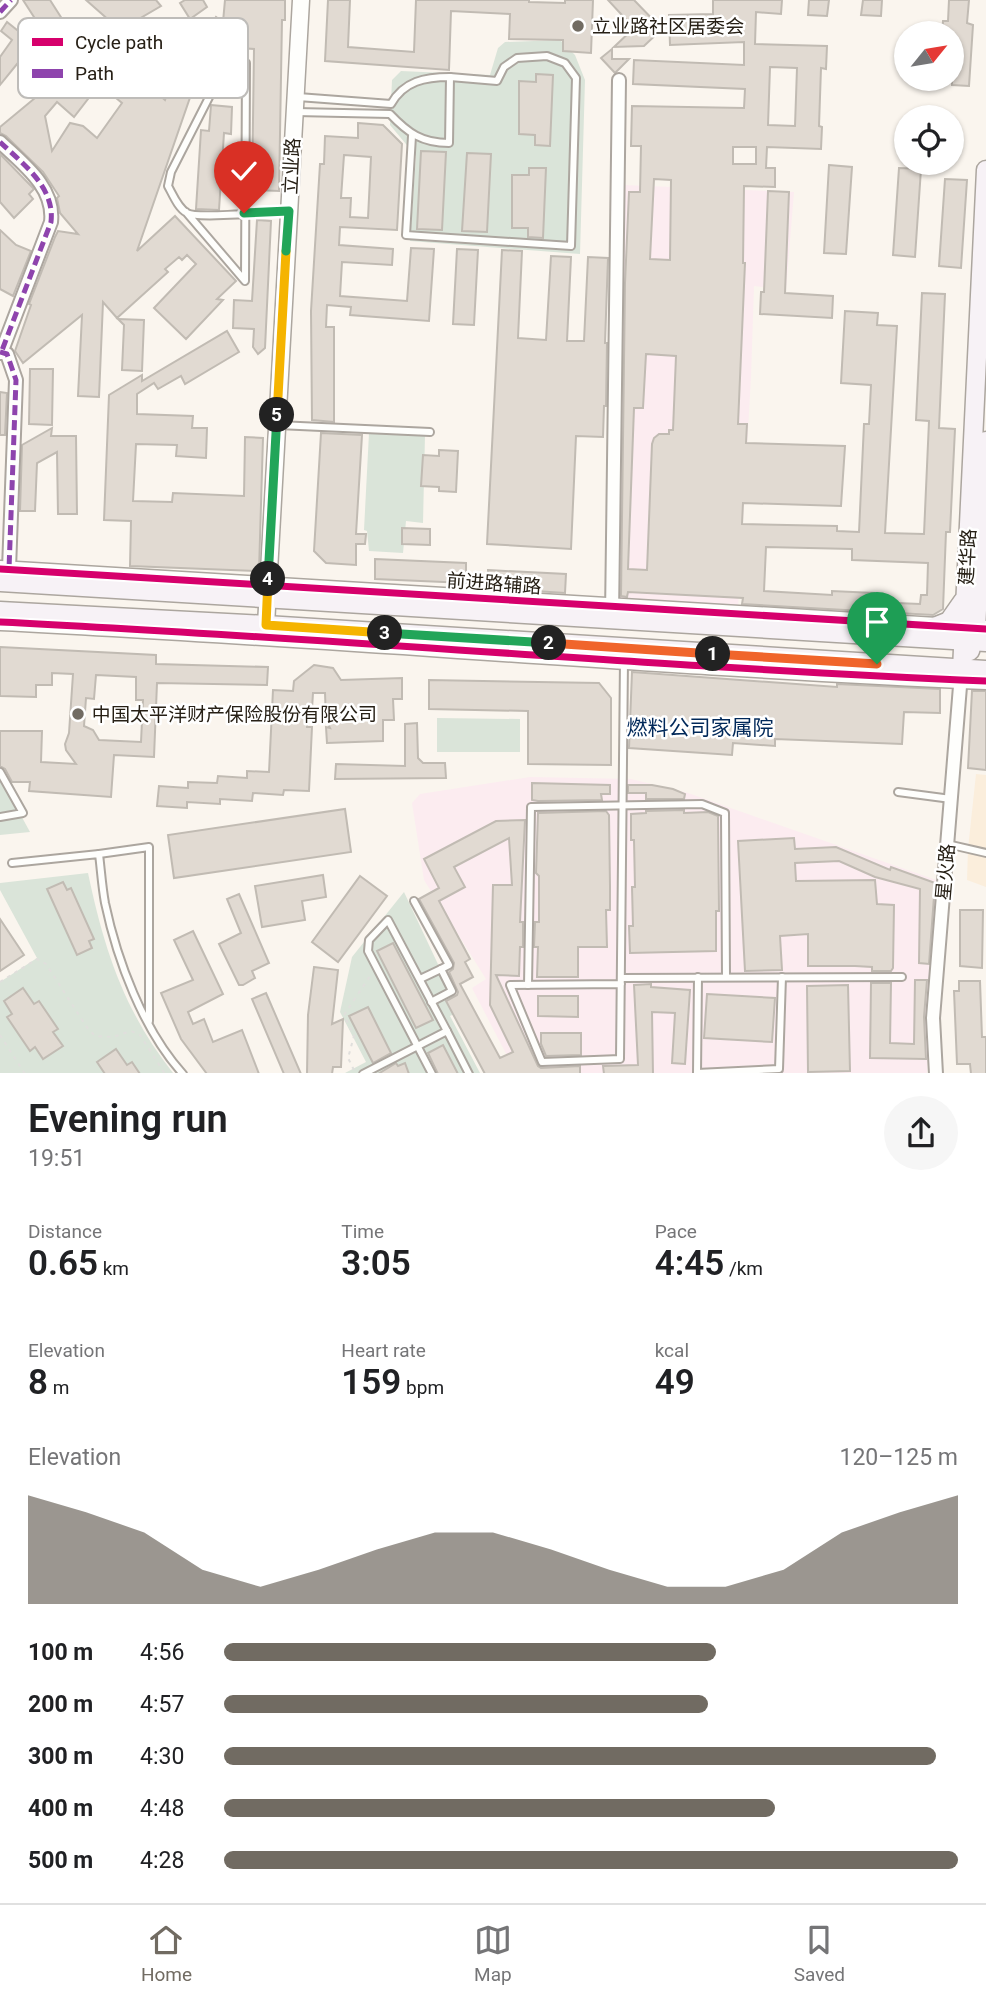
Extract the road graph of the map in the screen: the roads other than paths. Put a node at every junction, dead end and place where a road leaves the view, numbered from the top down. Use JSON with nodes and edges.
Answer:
{"nodes":[{"id":1,"x":10,"y":0,"type":"edge"},
{"id":2,"x":301,"y":0,"type":"edge"},
{"id":3,"x":0,"y":12,"type":"edge"},
{"id":4,"x":450,"y":77,"type":"junction"},
{"id":5,"x":619,"y":80,"type":"dead end"},
{"id":6,"x":209,"y":98,"type":"edge"},
{"id":7,"x":246,"y":98,"type":"edge"},
{"id":8,"x":295,"y":104,"type":"junction"},
{"id":9,"x":412,"y":136,"type":"junction"},
{"id":10,"x":0,"y":142,"type":"edge"},
{"id":11,"x":986,"y":170,"type":"edge"},
{"id":12,"x":289,"y":211,"type":"junction"},
{"id":13,"x":186,"y":212,"type":"junction"},
{"id":14,"x":244,"y":213,"type":"junction"},
{"id":15,"x":1,"y":352,"type":"edge"},
{"id":16,"x":276,"y":425,"type":"junction"},
{"id":17,"x":430,"y":432,"type":"dead end"},
{"id":18,"x":986,"y":442,"type":"edge"},
{"id":19,"x":984,"y":516,"type":"edge"},
{"id":20,"x":3,"y":573,"type":"edge"},
{"id":21,"x":267,"y":590,"type":"junction"},
{"id":22,"x":971,"y":596,"type":"junction"},
{"id":23,"x":0,"y":611,"type":"edge"},
{"id":24,"x":612,"y":612,"type":"junction"},
{"id":25,"x":986,"y":613,"type":"edge"},
{"id":26,"x":0,"y":622,"type":"edge"},
{"id":27,"x":266,"y":625,"type":"junction"},
{"id":28,"x":936,"y":627,"type":"junction"},
{"id":29,"x":974,"y":635,"type":"edge"},
{"id":30,"x":906,"y":638,"type":"junction"},
{"id":31,"x":624,"y":655,"type":"junction"},
{"id":32,"x":986,"y":670,"type":"edge"},
{"id":33,"x":961,"y":675,"type":"junction"},
{"id":34,"x":986,"y":681,"type":"edge"},
{"id":35,"x":0,"y":772,"type":"edge"},
{"id":36,"x":898,"y":792,"type":"dead end"},
{"id":37,"x":951,"y":799,"type":"junction"},
{"id":38,"x":622,"y":806,"type":"junction"},
{"id":39,"x":0,"y":817,"type":"edge"},
{"id":40,"x":947,"y":844,"type":"junction"},
{"id":41,"x":986,"y":853,"type":"edge"},
{"id":42,"x":99,"y":854,"type":"junction"},
{"id":43,"x":12,"y":863,"type":"dead end"},
{"id":44,"x":414,"y":901,"type":"dead end"},
{"id":45,"x":441,"y":969,"type":"junction"},
{"id":46,"x":698,"y":977,"type":"junction"},
{"id":47,"x":726,"y":977,"type":"junction"},
{"id":48,"x":782,"y":977,"type":"junction"},
{"id":49,"x":902,"y":977,"type":"dead end"},
{"id":50,"x":420,"y":979,"type":"junction"},
{"id":51,"x":621,"y":981,"type":"junction"},
{"id":52,"x":528,"y":985,"type":"junction"},
{"id":53,"x":431,"y":1002,"type":"junction"},
{"id":54,"x":149,"y":1022,"type":"junction"},
{"id":55,"x":447,"y":1031,"type":"junction"},
{"id":56,"x":418,"y":1046,"type":"junction"},
{"id":57,"x":183,"y":1073,"type":"edge"},
{"id":58,"x":363,"y":1073,"type":"edge"},
{"id":59,"x":432,"y":1073,"type":"edge"},
{"id":60,"x":469,"y":1073,"type":"edge"},
{"id":61,"x":936,"y":1073,"type":"edge"}],
"edges":[{"from":1,"to":3,"type":"street"},
{"from":2,"to":8,"type":"street","name":"立业路"},
{"from":4,"to":8,"type":"lane"},
{"from":4,"to":9,"type":"lane"},
{"from":4,"to":9,"type":"lane"},
{"from":5,"to":24,"type":"street"},
{"from":6,"to":13,"type":"lane"},
{"from":7,"to":14,"type":"lane"},
{"from":8,"to":9,"type":"lane"},
{"from":8,"to":12,"type":"street","name":"立业路"},
{"from":10,"to":15,"type":"street"},
{"from":11,"to":22,"type":"main road","name":"建华路"},
{"from":12,"to":14,"type":"lane"},
{"from":12,"to":16,"type":"street","name":"立业路"},
{"from":13,"to":14,"type":"lane"},
{"from":13,"to":14,"type":"lane"},
{"from":15,"to":20,"type":"street"},
{"from":16,"to":17,"type":"lane"},
{"from":16,"to":21,"type":"street","name":"立业路"},
{"from":18,"to":19,"type":"main road","name":"建华路"},
{"from":19,"to":22,"type":"main road","name":"建华路"},
{"from":20,"to":21,"type":"main road"},
{"from":21,"to":24,"type":"main road"},
{"from":21,"to":27,"type":"street","name":"立业路"},
{"from":22,"to":25,"type":"main road"},
{"from":22,"to":28,"type":"main road"},
{"from":22,"to":29,"type":"main road","name":"建华路"},
{"from":23,"to":27,"type":"main road"},
{"from":24,"to":28,"type":"street"},
{"from":24,"to":30,"type":"main road"},
{"from":26,"to":31,"type":"street"},
{"from":27,"to":31,"type":"main road"},
{"from":28,"to":29,"type":"street"},
{"from":28,"to":30,"type":"main road"},
{"from":29,"to":30,"type":"main road"},
{"from":29,"to":33,"type":"main road","name":"建华路"},
{"from":31,"to":33,"type":"main road"},
{"from":31,"to":38,"type":"lane"},
{"from":32,"to":33,"type":"main road"},
{"from":33,"to":34,"type":"street"},
{"from":33,"to":37,"type":"street","name":"星火路"},
{"from":35,"to":39,"type":"lane"},
{"from":36,"to":37,"type":"lane"},
{"from":37,"to":40,"type":"street","name":"星火路"},
{"from":38,"to":47,"type":"lane"},
{"from":38,"to":51,"type":"lane"},
{"from":38,"to":52,"type":"lane"},
{"from":40,"to":41,"type":"lane"},
{"from":40,"to":61,"type":"street","name":"星火路"},
{"from":42,"to":43,"type":"lane"},
{"from":42,"to":54,"type":"lane"},
{"from":42,"to":54,"type":"lane"},
{"from":44,"to":45,"type":"lane"},
{"from":45,"to":50,"type":"lane"},
{"from":45,"to":53,"type":"lane"},
{"from":46,"to":47,"type":"lane"},
{"from":46,"to":48,"type":"lane"},
{"from":46,"to":51,"type":"lane"},
{"from":47,"to":48,"type":"lane"},
{"from":48,"to":49,"type":"lane"},
{"from":50,"to":53,"type":"lane"},
{"from":50,"to":56,"type":"lane"},
{"from":51,"to":52,"type":"lane"},
{"from":51,"to":52,"type":"lane"},
{"from":53,"to":55,"type":"lane"},
{"from":54,"to":57,"type":"lane"},
{"from":55,"to":56,"type":"lane"},
{"from":55,"to":60,"type":"lane"},
{"from":56,"to":58,"type":"lane"},
{"from":56,"to":59,"type":"lane"}]}
